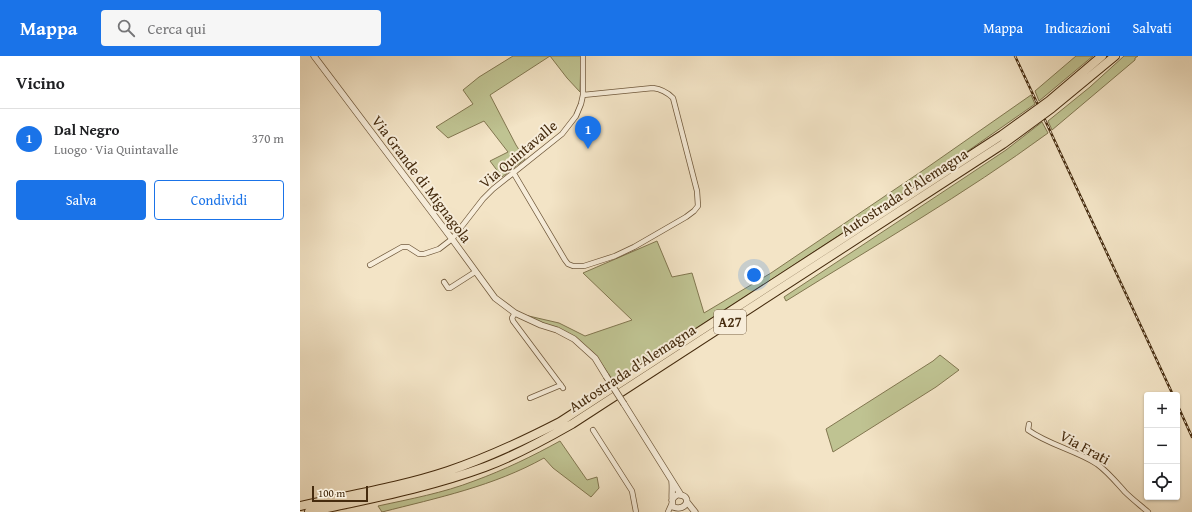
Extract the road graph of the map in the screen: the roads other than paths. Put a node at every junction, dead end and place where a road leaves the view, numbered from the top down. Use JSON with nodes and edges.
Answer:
{"nodes":[{"id":1,"x":314,"y":56,"type":"edge"},
{"id":2,"x":583,"y":56,"type":"edge"},
{"id":3,"x":1102,"y":56,"type":"edge"},
{"id":4,"x":1115,"y":56,"type":"edge"},
{"id":5,"x":583,"y":95,"type":"junction"},
{"id":6,"x":513,"y":172,"type":"junction"},
{"id":7,"x":452,"y":239,"type":"junction"},
{"id":8,"x":370,"y":266,"type":"dead end"},
{"id":9,"x":475,"y":272,"type":"junction"},
{"id":10,"x":444,"y":282,"type":"dead end"},
{"id":11,"x":514,"y":313,"type":"junction"},
{"id":12,"x":530,"y":398,"type":"dead end"},
{"id":13,"x":1029,"y":424,"type":"dead end"},
{"id":14,"x":593,"y":430,"type":"dead end"},
{"id":15,"x":669,"y":474,"type":"junction"},
{"id":16,"x":681,"y":495,"type":"junction"},
{"id":17,"x":672,"y":501,"type":"junction"},
{"id":18,"x":687,"y":502,"type":"junction"},
{"id":19,"x":300,"y":506,"type":"edge"},
{"id":20,"x":678,"y":510,"type":"edge"},
{"id":21,"x":309,"y":512,"type":"edge"},
{"id":22,"x":636,"y":512,"type":"edge"},
{"id":23,"x":668,"y":512,"type":"edge"},
{"id":24,"x":694,"y":512,"type":"edge"},
{"id":25,"x":1148,"y":512,"type":"edge"}],
"edges":[{"from":1,"to":7,"type":"street","name":"Via Grande di Mignagola"},
{"from":2,"to":5,"type":"street","name":"Via Quintavalle"},
{"from":3,"to":19,"type":"highway","name":"Autostrada d'Alemagna","number":"A27"},
{"from":4,"to":21,"type":"highway","name":"Autostrada d'Alemagna","number":"A27"},
{"from":5,"to":6,"type":"street","name":"Via Quintavalle"},
{"from":5,"to":6,"type":"street"},
{"from":6,"to":7,"type":"street","name":"Via Quintavalle"},
{"from":7,"to":8,"type":"street","name":"Via Quintavalle"},
{"from":7,"to":9,"type":"street","name":"Via Grande di Mignagola"},
{"from":9,"to":10,"type":"street"},
{"from":9,"to":11,"type":"street","name":"Via Grande di Mignagola"},
{"from":11,"to":12,"type":"street"},
{"from":11,"to":15,"type":"street","name":"Via Grande di Mignagola","bridge":true},
{"from":13,"to":25,"type":"street","name":"Via Frati"},
{"from":14,"to":22,"type":"street"},
{"from":15,"to":16,"type":"street","name":"Via Grande di Mignagola"},
{"from":15,"to":17,"type":"street"},
{"from":16,"to":17,"type":"street"},
{"from":16,"to":18,"type":"street"},
{"from":17,"to":20,"type":"street"},
{"from":17,"to":23,"type":"street"},
{"from":18,"to":20,"type":"street"},
{"from":18,"to":24,"type":"street"},
{"from":20,"to":24,"type":"street"}]}
